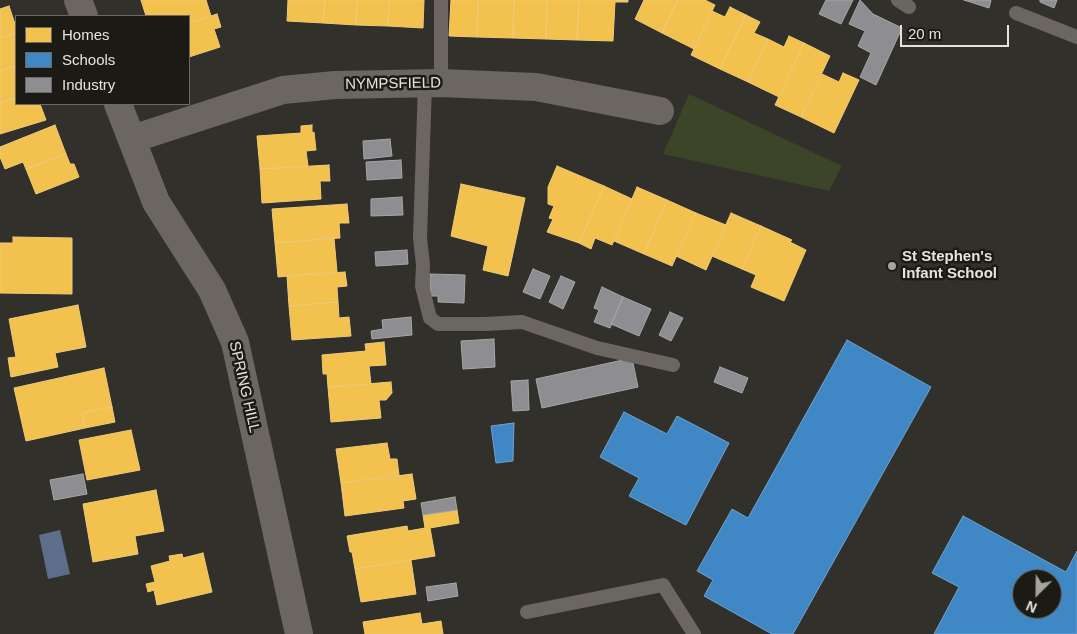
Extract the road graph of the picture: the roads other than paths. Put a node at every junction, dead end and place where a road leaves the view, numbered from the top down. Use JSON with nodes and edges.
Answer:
{"nodes":[{"id":1,"x":78,"y":0,"type":"edge"},
{"id":2,"x":441,"y":0,"type":"edge"},
{"id":3,"x":1016,"y":13,"type":"dead end"},
{"id":4,"x":84,"y":15,"type":"edge"},
{"id":5,"x":1077,"y":37,"type":"edge"},
{"id":6,"x":433,"y":83,"type":"junction"},
{"id":7,"x":118,"y":105,"type":"edge"},
{"id":8,"x":660,"y":111,"type":"dead end"},
{"id":9,"x":132,"y":139,"type":"junction"},
{"id":10,"x":673,"y":365,"type":"dead end"},
{"id":11,"x":527,"y":612,"type":"dead end"},
{"id":12,"x":299,"y":634,"type":"edge"},
{"id":13,"x":694,"y":634,"type":"edge"}],
"edges":[{"from":1,"to":4,"type":"street"},
{"from":2,"to":6,"type":"lane"},
{"from":3,"to":5,"type":"lane"},
{"from":6,"to":8,"type":"street","name":"NYMPSFIELD"},
{"from":6,"to":9,"type":"street","name":"NYMPSFIELD"},
{"from":6,"to":10,"type":"lane"},
{"from":7,"to":9,"type":"street","name":"SPRING HILL"},
{"from":9,"to":12,"type":"street","name":"SPRING HILL"},
{"from":11,"to":13,"type":"lane"}]}
